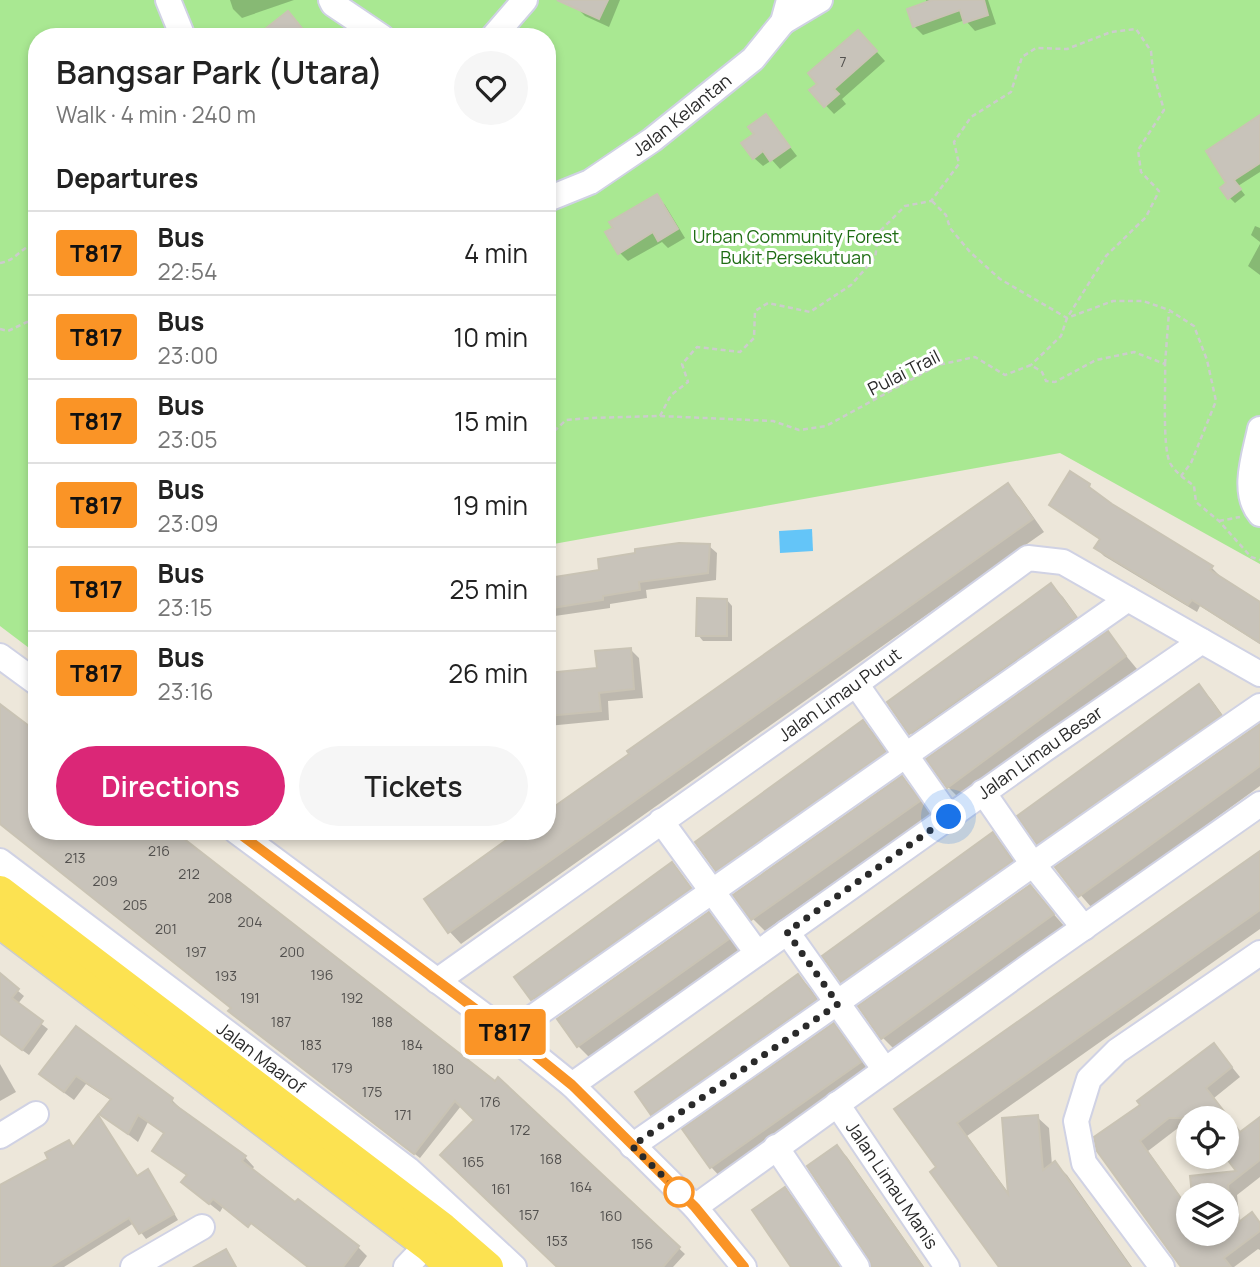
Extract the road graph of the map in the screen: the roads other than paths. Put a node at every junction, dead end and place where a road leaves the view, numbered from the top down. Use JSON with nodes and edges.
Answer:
{"nodes":[{"id":1,"x":168,"y":0,"type":"edge"},
{"id":2,"x":331,"y":0,"type":"edge"},
{"id":3,"x":524,"y":0,"type":"edge"},
{"id":4,"x":820,"y":0,"type":"edge"},
{"id":5,"x":786,"y":11,"type":"edge"},
{"id":6,"x":179,"y":28,"type":"edge"},
{"id":7,"x":368,"y":28,"type":"edge"},
{"id":8,"x":502,"y":28,"type":"edge"},
{"id":9,"x":556,"y":196,"type":"edge"},
{"id":10,"x":1260,"y":429,"type":"edge"},
{"id":11,"x":1260,"y":514,"type":"edge"},
{"id":12,"x":1128,"y":599,"type":"junction"},
{"id":13,"x":1202,"y":641,"type":"junction"},
{"id":14,"x":0,"y":656,"type":"edge"},
{"id":15,"x":1260,"y":674,"type":"edge"},
{"id":16,"x":28,"y":676,"type":"edge"},
{"id":17,"x":856,"y":684,"type":"junction"},
{"id":18,"x":1260,"y":706,"type":"edge"},
{"id":19,"x":906,"y":757,"type":"junction"},
{"id":20,"x":984,"y":792,"type":"junction"},
{"id":21,"x":1260,"y":804,"type":"edge"},
{"id":22,"x":949,"y":817,"type":"junction"},
{"id":23,"x":661,"y":821,"type":"junction"},
{"id":24,"x":248,"y":840,"type":"edge"},
{"id":25,"x":0,"y":861,"type":"edge"},
{"id":26,"x":1032,"y":863,"type":"junction"},
{"id":27,"x":0,"y":891,"type":"edge"},
{"id":28,"x":712,"y":893,"type":"junction"},
{"id":29,"x":0,"y":923,"type":"edge"},
{"id":30,"x":1084,"y":928,"type":"junction"},
{"id":31,"x":787,"y":932,"type":"junction"},
{"id":32,"x":757,"y":953,"type":"junction"},
{"id":33,"x":1260,"y":953,"type":"edge"},
{"id":34,"x":436,"y":981,"type":"junction"},
{"id":35,"x":838,"y":1004,"type":"junction"},
{"id":36,"x":509,"y":1034,"type":"junction"},
{"id":37,"x":885,"y":1070,"type":"junction"},
{"id":38,"x":572,"y":1085,"type":"junction"},
{"id":39,"x":837,"y":1104,"type":"junction"},
{"id":40,"x":36,"y":1114,"type":"dead end"},
{"id":41,"x":0,"y":1136,"type":"edge"},
{"id":42,"x":632,"y":1146,"type":"junction"},
{"id":43,"x":776,"y":1147,"type":"junction"},
{"id":44,"x":695,"y":1207,"type":"junction"},
{"id":45,"x":202,"y":1227,"type":"dead end"},
{"id":46,"x":435,"y":1237,"type":"junction"},
{"id":47,"x":133,"y":1267,"type":"edge"},
{"id":48,"x":406,"y":1267,"type":"edge"},
{"id":49,"x":452,"y":1267,"type":"edge"},
{"id":50,"x":488,"y":1267,"type":"edge"},
{"id":51,"x":514,"y":1267,"type":"edge"},
{"id":52,"x":744,"y":1267,"type":"edge"},
{"id":53,"x":857,"y":1267,"type":"edge"},
{"id":54,"x":947,"y":1267,"type":"edge"},
{"id":55,"x":1162,"y":1267,"type":"edge"}],
"edges":[{"from":1,"to":6,"type":"street"},
{"from":2,"to":7,"type":"street"},
{"from":3,"to":8,"type":"street"},
{"from":4,"to":5,"type":"street"},
{"from":5,"to":9,"type":"street","name":"Jalan Kelantan"},
{"from":10,"to":11,"type":"street"},
{"from":12,"to":13,"type":"street","name":"Jalan Limau Purut"},
{"from":12,"to":17,"type":"street","name":"Jalan Limau Purut"},
{"from":12,"to":19,"type":"street"},
{"from":13,"to":15,"type":"street","name":"Jalan Limau Purut"},
{"from":13,"to":20,"type":"street","name":"Jalan Limau Besar"},
{"from":14,"to":16,"type":"street"},
{"from":17,"to":19,"type":"street"},
{"from":17,"to":23,"type":"street","name":"Jalan Limau Purut"},
{"from":18,"to":26,"type":"street"},
{"from":19,"to":22,"type":"street"},
{"from":19,"to":28,"type":"street"},
{"from":20,"to":22,"type":"street","name":"Jalan Limau Besar"},
{"from":20,"to":26,"type":"street"},
{"from":21,"to":30,"type":"street"},
{"from":22,"to":31,"type":"street","name":"Jalan Limau Besar"},
{"from":23,"to":28,"type":"street"},
{"from":23,"to":34,"type":"street","name":"Jalan Limau Purut"},
{"from":24,"to":34,"type":"street"},
{"from":25,"to":51,"type":"street","name":"Jalan Maarof"},
{"from":26,"to":30,"type":"street"},
{"from":26,"to":35,"type":"street"},
{"from":27,"to":46,"type":"main road","name":"Jalan Maarof"},
{"from":28,"to":32,"type":"street"},
{"from":28,"to":36,"type":"street"},
{"from":29,"to":46,"type":"main road","name":"Jalan Maarof"},
{"from":30,"to":37,"type":"street"},
{"from":31,"to":32,"type":"street","name":"Jalan Limau Besar"},
{"from":31,"to":35,"type":"street"},
{"from":32,"to":38,"type":"street","name":"Jalan Limau Besar"},
{"from":33,"to":55,"type":"street"},
{"from":34,"to":36,"type":"street"},
{"from":35,"to":37,"type":"street"},
{"from":35,"to":42,"type":"street"},
{"from":36,"to":38,"type":"street"},
{"from":37,"to":39,"type":"street"},
{"from":38,"to":42,"type":"street"},
{"from":39,"to":43,"type":"street"},
{"from":39,"to":54,"type":"street","name":"Jalan Limau Manis"},
{"from":40,"to":41,"type":"street"},
{"from":42,"to":44,"type":"street"},
{"from":43,"to":44,"type":"street"},
{"from":43,"to":53,"type":"street"},
{"from":44,"to":52,"type":"street"},
{"from":45,"to":47,"type":"street"},
{"from":46,"to":48,"type":"street"},
{"from":46,"to":49,"type":"main road","name":"Jalan Maarof"},
{"from":46,"to":50,"type":"main road","name":"Jalan Maarof"}]}
